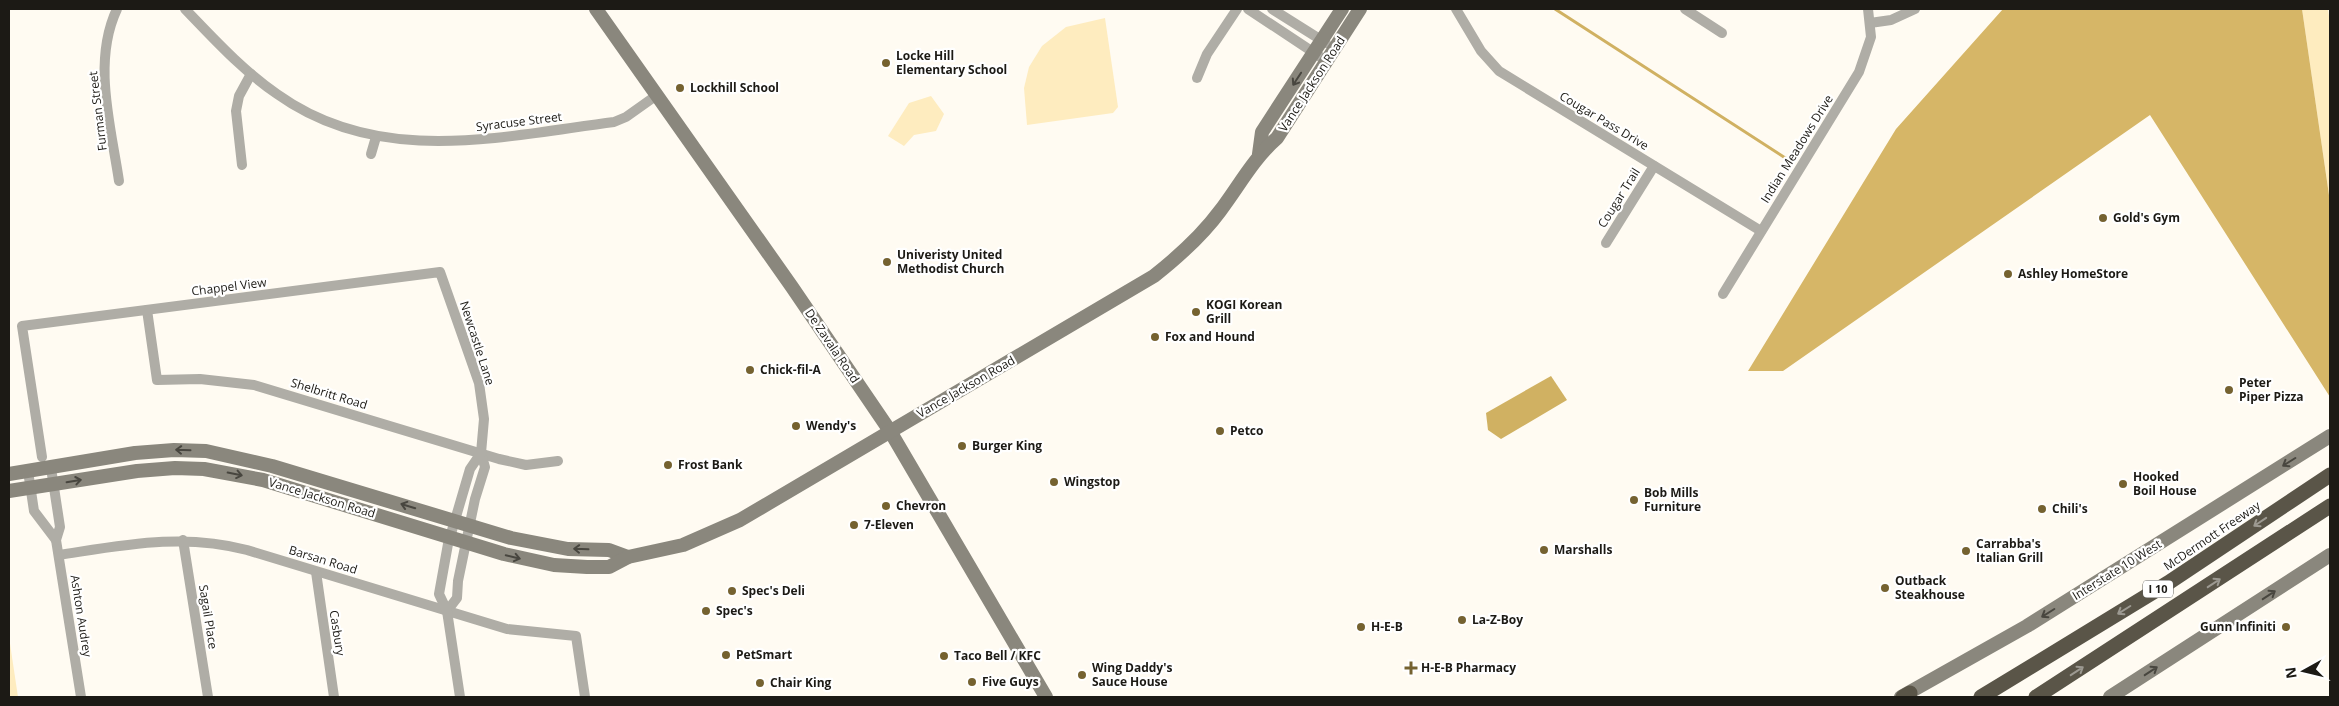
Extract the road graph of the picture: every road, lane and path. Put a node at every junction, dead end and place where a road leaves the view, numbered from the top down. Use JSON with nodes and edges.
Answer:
{"nodes":[{"id":1,"x":117,"y":9,"type":"edge"},
{"id":2,"x":185,"y":9,"type":"edge"},
{"id":3,"x":596,"y":9,"type":"edge"},
{"id":4,"x":1237,"y":9,"type":"edge"},
{"id":5,"x":1248,"y":9,"type":"edge"},
{"id":6,"x":1272,"y":9,"type":"edge"},
{"id":7,"x":1342,"y":9,"type":"edge"},
{"id":8,"x":1360,"y":9,"type":"edge"},
{"id":9,"x":1456,"y":9,"type":"edge"},
{"id":10,"x":1685,"y":9,"type":"edge"},
{"id":11,"x":1868,"y":9,"type":"edge"},
{"id":12,"x":1915,"y":9,"type":"edge"},
{"id":13,"x":1870,"y":23,"type":"junction"},
{"id":14,"x":1722,"y":33,"type":"dead end"},
{"id":15,"x":1322,"y":41,"type":"junction"},
{"id":16,"x":1335,"y":49,"type":"junction"},
{"id":17,"x":1314,"y":53,"type":"junction"},
{"id":18,"x":1328,"y":62,"type":"junction"},
{"id":19,"x":251,"y":74,"type":"junction"},
{"id":20,"x":1197,"y":78,"type":"dead end"},
{"id":21,"x":657,"y":95,"type":"junction"},
{"id":22,"x":376,"y":137,"type":"junction"},
{"id":23,"x":372,"y":154,"type":"dead end"},
{"id":24,"x":1259,"y":154,"type":"junction"},
{"id":25,"x":242,"y":165,"type":"dead end"},
{"id":26,"x":1654,"y":166,"type":"junction"},
{"id":27,"x":119,"y":181,"type":"dead end"},
{"id":28,"x":1761,"y":231,"type":"junction"},
{"id":29,"x":1606,"y":244,"type":"dead end"},
{"id":30,"x":440,"y":272,"type":"joint"},
{"id":31,"x":1722,"y":294,"type":"dead end"},
{"id":32,"x":147,"y":310,"type":"junction"},
{"id":33,"x":22,"y":326,"type":"joint"},
{"id":34,"x":890,"y":431,"type":"junction"},
{"id":35,"x":2330,"y":436,"type":"edge"},
{"id":36,"x":481,"y":453,"type":"junction"},
{"id":37,"x":558,"y":461,"type":"dead end"},
{"id":38,"x":46,"y":462,"type":"junction"},
{"id":39,"x":28,"y":471,"type":"junction"},
{"id":40,"x":9,"y":474,"type":"edge"},
{"id":41,"x":2330,"y":475,"type":"edge"},
{"id":42,"x":466,"y":481,"type":"junction"},
{"id":43,"x":53,"y":484,"type":"junction"},
{"id":44,"x":479,"y":486,"type":"junction"},
{"id":45,"x":30,"y":488,"type":"junction"},
{"id":46,"x":9,"y":491,"type":"edge"},
{"id":47,"x":2330,"y":506,"type":"edge"},
{"id":48,"x":58,"y":513,"type":"junction"},
{"id":49,"x":41,"y":520,"type":"junction"},
{"id":50,"x":454,"y":520,"type":"junction"},
{"id":51,"x":470,"y":525,"type":"junction"},
{"id":52,"x":450,"y":538,"type":"junction"},
{"id":53,"x":56,"y":540,"type":"junction"},
{"id":54,"x":183,"y":540,"type":"junction"},
{"id":55,"x":466,"y":542,"type":"junction"},
{"id":56,"x":59,"y":555,"type":"junction"},
{"id":57,"x":2330,"y":555,"type":"edge"},
{"id":58,"x":628,"y":557,"type":"junction"},
{"id":59,"x":316,"y":572,"type":"junction"},
{"id":60,"x":441,"y":579,"type":"junction"},
{"id":61,"x":458,"y":581,"type":"junction"},
{"id":62,"x":447,"y":611,"type":"junction"},
{"id":63,"x":1905,"y":696,"type":"edge"},
{"id":64,"x":81,"y":697,"type":"edge"},
{"id":65,"x":208,"y":697,"type":"edge"},
{"id":66,"x":334,"y":697,"type":"edge"},
{"id":67,"x":460,"y":697,"type":"edge"},
{"id":68,"x":586,"y":697,"type":"edge"},
{"id":69,"x":1046,"y":697,"type":"edge"},
{"id":70,"x":1981,"y":697,"type":"edge"},
{"id":71,"x":2036,"y":697,"type":"edge"},
{"id":72,"x":2110,"y":697,"type":"edge"}],
"edges":[{"from":1,"to":27,"type":"street","name":"Furman Street"},
{"from":2,"to":19,"type":"street","name":"Syracuse Street"},
{"from":3,"to":21,"type":"main road","name":"De Zavala Road"},
{"from":4,"to":20,"type":"street"},
{"from":5,"to":17,"type":"street"},
{"from":6,"to":15,"type":"street"},
{"from":7,"to":15,"type":"main road","name":"Vance Jackson Road"},
{"from":8,"to":16,"type":"main road","name":"Vance Jackson Road"},
{"from":9,"to":26,"type":"street","name":"Cougar Pass Drive"},
{"from":10,"to":14,"type":"street"},
{"from":11,"to":13,"type":"street","name":"Indian Meadows Drive"},
{"from":12,"to":13,"type":"street"},
{"from":13,"to":28,"type":"street","name":"Indian Meadows Drive"},
{"from":15,"to":16,"type":"street"},
{"from":15,"to":17,"type":"main road","name":"Vance Jackson Road"},
{"from":16,"to":18,"type":"main road","name":"Vance Jackson Road"},
{"from":17,"to":18,"type":"street"},
{"from":17,"to":24,"type":"main road","name":"Vance Jackson Road","one_way":true},
{"from":18,"to":24,"type":"main road","name":"Vance Jackson Road"},
{"from":19,"to":22,"type":"street","name":"Syracuse Street"},
{"from":19,"to":25,"type":"street"},
{"from":21,"to":22,"type":"street","name":"Syracuse Street"},
{"from":21,"to":34,"type":"main road","name":"De Zavala Road"},
{"from":22,"to":23,"type":"street"},
{"from":24,"to":34,"type":"main road","name":"Vance Jackson Road"},
{"from":26,"to":28,"type":"street","name":"Cougar Pass Drive"},
{"from":26,"to":29,"type":"street","name":"Cougar Trail"},
{"from":28,"to":31,"type":"street","name":"Indian Meadows Drive"},
{"from":30,"to":32,"type":"street","name":"Chappel View"},
{"from":30,"to":36,"type":"street","name":"Newcastle Lane"},
{"from":32,"to":33,"type":"street","name":"Chappel View"},
{"from":32,"to":36,"type":"street","name":"Shelbritt Road"},
{"from":33,"to":38,"type":"street","name":"Ashton Audrey"},
{"from":34,"to":58,"type":"main road","name":"Vance Jackson Road"},
{"from":34,"to":69,"type":"main road","name":"De Zavala Road"},
{"from":35,"to":63,"type":"main road","name":"Interstate 10 West","one_way":true},
{"from":36,"to":37,"type":"street","name":"Shelbritt Road"},
{"from":36,"to":42,"type":"street","name":"Newcastle Lane"},
{"from":36,"to":44,"type":"street","name":"Newcastle Lane"},
{"from":38,"to":39,"type":"main road","name":"Vance Jackson Road"},
{"from":38,"to":43,"type":"street","name":"Ashton Audrey"},
{"from":50,"to":38,"type":"main road","name":"Vance Jackson Road","one_way":true},
{"from":39,"to":40,"type":"main road","name":"Vance Jackson Road"},
{"from":39,"to":45,"type":"street","name":"Ashton Audrey"},
{"from":41,"to":70,"type":"highway","name":"McDermott Freeway","number":"I 10","one_way":true},
{"from":42,"to":44,"type":"street"},
{"from":42,"to":50,"type":"street","name":"Newcastle Lane"},
{"from":43,"to":45,"type":"main road","name":"Vance Jackson Road"},
{"from":43,"to":48,"type":"street","name":"Ashton Audrey"},
{"from":43,"to":52,"type":"main road","name":"Vance Jackson Road","one_way":true},
{"from":44,"to":51,"type":"street","name":"Newcastle Lane"},
{"from":45,"to":46,"type":"main road","name":"Vance Jackson Road"},
{"from":45,"to":49,"type":"street","name":"Ashton Audrey"},
{"from":71,"to":47,"type":"highway","number":"I 10","one_way":true},
{"from":48,"to":49,"type":"street"},
{"from":48,"to":53,"type":"street","name":"Ashton Audrey"},
{"from":49,"to":53,"type":"street","name":"Ashton Audrey"},
{"from":50,"to":51,"type":"main road","name":"Vance Jackson Road"},
{"from":50,"to":52,"type":"street","name":"Newcastle Lane"},
{"from":51,"to":55,"type":"street","name":"Newcastle Lane"},
{"from":58,"to":51,"type":"main road","name":"Vance Jackson Road","one_way":true},
{"from":52,"to":55,"type":"main road","name":"Vance Jackson Road"},
{"from":52,"to":60,"type":"street","name":"Newcastle Lane"},
{"from":53,"to":56,"type":"street","name":"Ashton Audrey"},
{"from":54,"to":56,"type":"street","name":"Barsan Road"},
{"from":54,"to":59,"type":"street","name":"Barsan Road"},
{"from":54,"to":65,"type":"street","name":"Sagail Place"},
{"from":55,"to":58,"type":"main road","name":"Vance Jackson Road","one_way":true},
{"from":55,"to":61,"type":"street","name":"Newcastle Lane"},
{"from":56,"to":64,"type":"street","name":"Ashton Audrey"},
{"from":72,"to":57,"type":"main road","one_way":true},
{"from":59,"to":62,"type":"street","name":"Barsan Road"},
{"from":59,"to":66,"type":"street","name":"Casbury"},
{"from":60,"to":61,"type":"street"},
{"from":60,"to":62,"type":"street","name":"Newcastle Lane"},
{"from":61,"to":62,"type":"street","name":"Newcastle Lane"},
{"from":62,"to":67,"type":"street","name":"Newcastle Lane"},
{"from":62,"to":68,"type":"street","name":"Barsan Road"}]}
